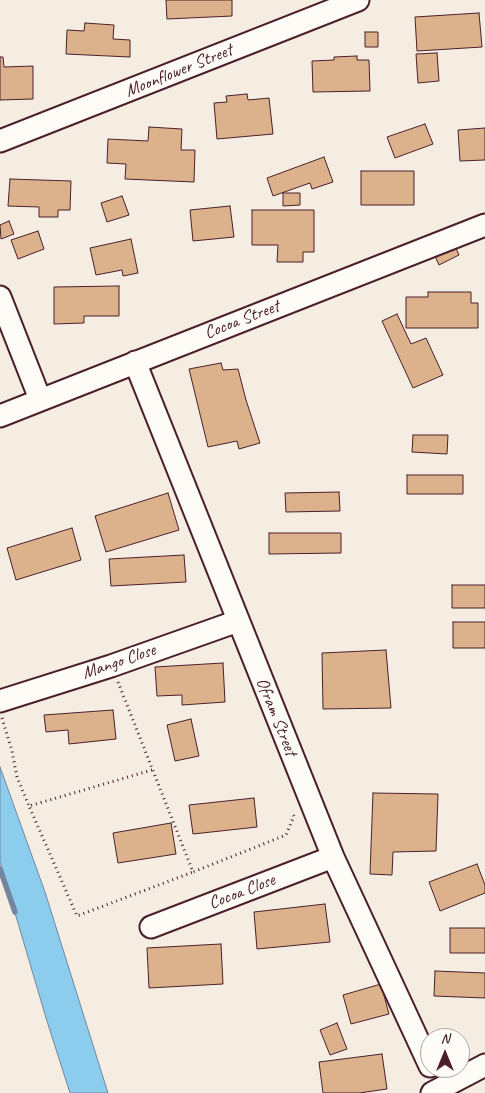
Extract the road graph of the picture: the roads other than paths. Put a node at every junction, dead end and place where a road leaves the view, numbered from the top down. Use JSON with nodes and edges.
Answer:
{"nodes":[{"id":1,"x":358,"y":0,"type":"edge"},
{"id":2,"x":0,"y":142,"type":"edge"},
{"id":3,"x":485,"y":225,"type":"edge"},
{"id":4,"x":0,"y":296,"type":"edge"},
{"id":5,"x":135,"y":362,"type":"junction"},
{"id":6,"x":40,"y":399,"type":"junction"},
{"id":7,"x":0,"y":416,"type":"edge"},
{"id":8,"x":238,"y":621,"type":"junction"},
{"id":9,"x":0,"y":701,"type":"edge"},
{"id":10,"x":333,"y":857,"type":"junction"},
{"id":11,"x":151,"y":927,"type":"dead end"},
{"id":12,"x":420,"y":1045,"type":"edge"},
{"id":13,"x":485,"y":1065,"type":"edge"},
{"id":14,"x":436,"y":1090,"type":"edge"}],
"edges":[{"from":1,"to":2,"type":"street","name":"Moonflower Street"},
{"from":3,"to":5,"type":"street","name":"Cocoa Street"},
{"from":4,"to":6,"type":"street"},
{"from":5,"to":6,"type":"street","name":"Cocoa Street"},
{"from":5,"to":8,"type":"street","name":"Ofram Street"},
{"from":6,"to":7,"type":"street","name":"Cocoa Street"},
{"from":8,"to":9,"type":"street","name":"Mango Close"},
{"from":8,"to":10,"type":"street","name":"Ofram Street"},
{"from":10,"to":11,"type":"street","name":"Cocoa Close"},
{"from":10,"to":12,"type":"street","name":"Ofram Street"},
{"from":13,"to":14,"type":"street"}]}
